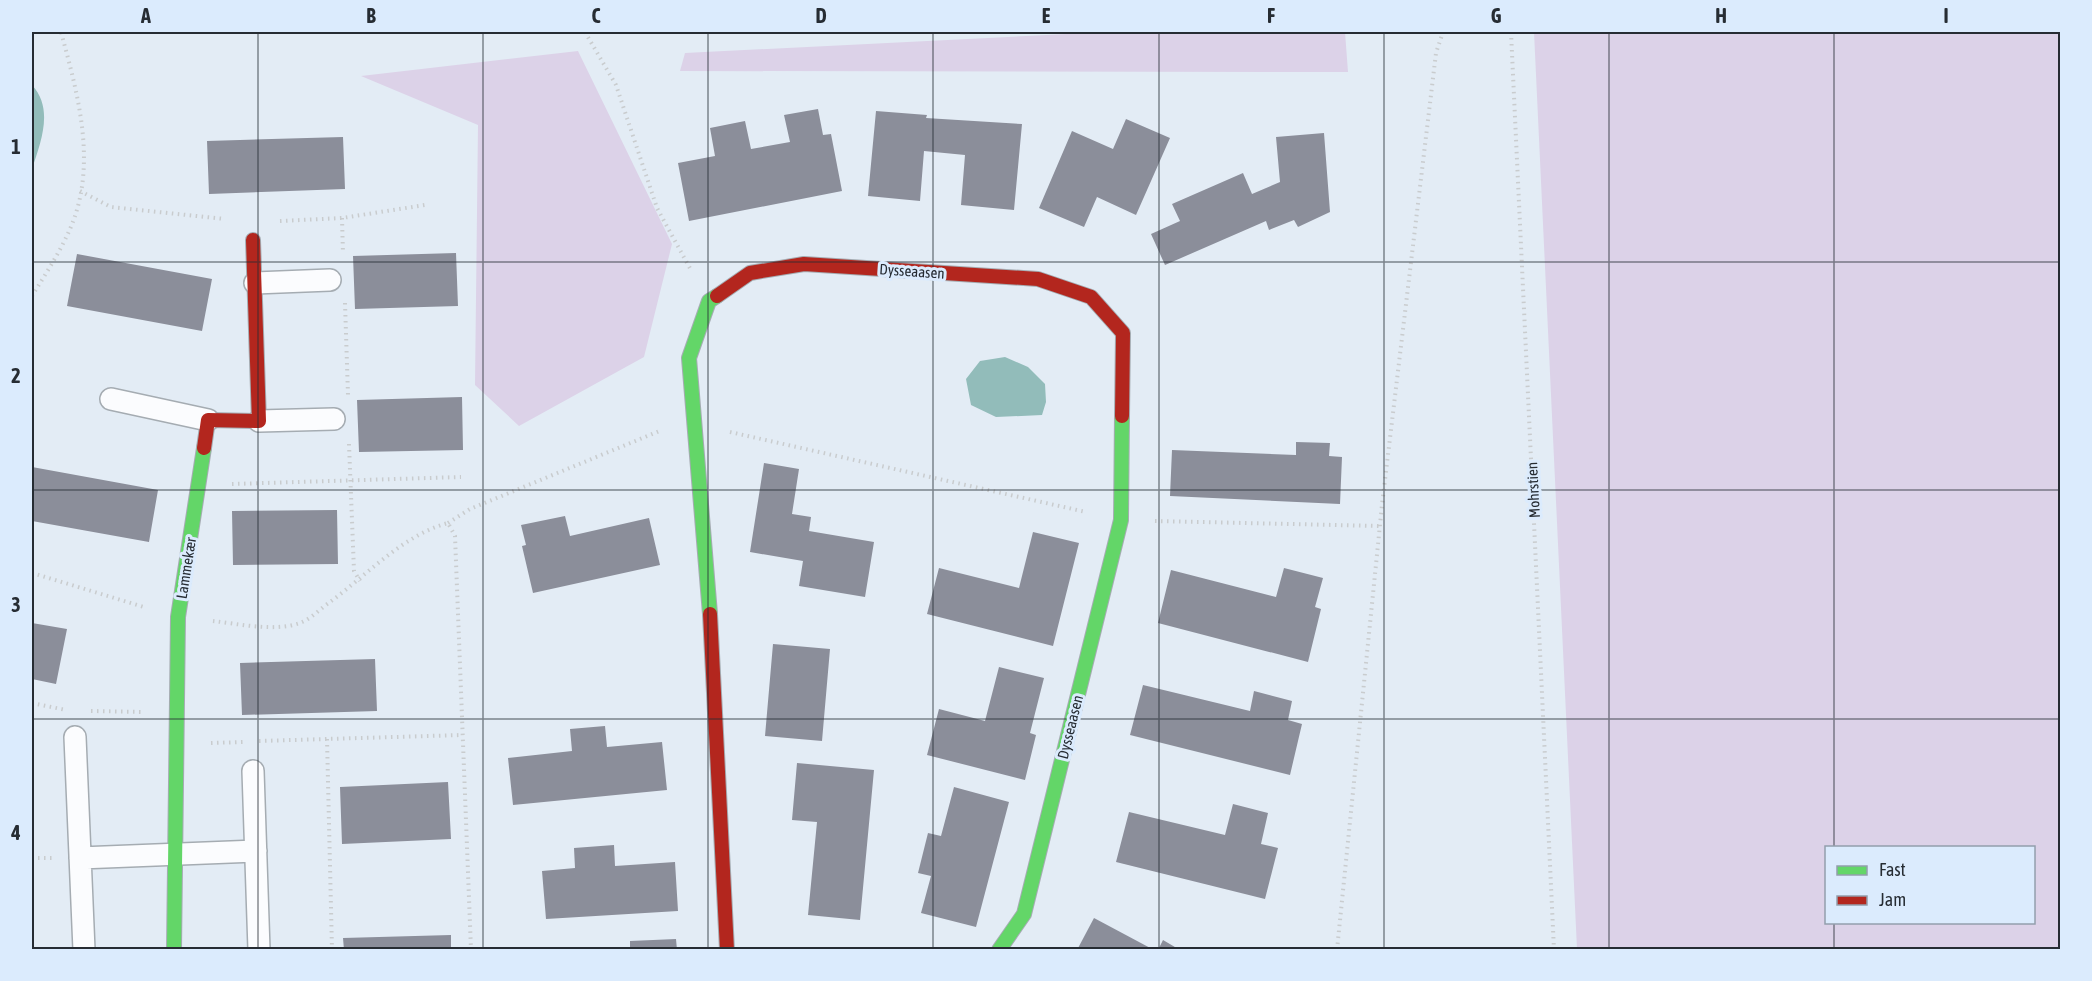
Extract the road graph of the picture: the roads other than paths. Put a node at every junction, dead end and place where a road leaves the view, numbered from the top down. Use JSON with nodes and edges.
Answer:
{"nodes":[{"id":1,"x":253,"y":240,"type":"dead end"},
{"id":2,"x":330,"y":280,"type":"dead end"},
{"id":3,"x":255,"y":283,"type":"junction"},
{"id":4,"x":111,"y":399,"type":"dead end"},
{"id":5,"x":334,"y":419,"type":"dead end"},
{"id":6,"x":208,"y":420,"type":"junction"},
{"id":7,"x":259,"y":421,"type":"junction"},
{"id":8,"x":75,"y":737,"type":"dead end"},
{"id":9,"x":254,"y":771,"type":"dead end"},
{"id":10,"x":256,"y":851,"type":"junction"},
{"id":11,"x":175,"y":854,"type":"junction"},
{"id":12,"x":80,"y":858,"type":"junction"},
{"id":13,"x":84,"y":950,"type":"edge"},
{"id":14,"x":174,"y":950,"type":"edge"},
{"id":15,"x":259,"y":950,"type":"edge"},
{"id":16,"x":727,"y":950,"type":"edge"},
{"id":17,"x":999,"y":950,"type":"edge"}],
"edges":[{"from":1,"to":3,"type":"street"},
{"from":2,"to":3,"type":"lane"},
{"from":3,"to":7,"type":"street"},
{"from":4,"to":6,"type":"lane"},
{"from":5,"to":7,"type":"lane"},
{"from":6,"to":7,"type":"street"},
{"from":6,"to":11,"type":"street","name":"Lammekær"},
{"from":8,"to":12,"type":"lane"},
{"from":9,"to":10,"type":"lane"},
{"from":10,"to":11,"type":"lane"},
{"from":10,"to":15,"type":"lane"},
{"from":11,"to":12,"type":"lane"},
{"from":11,"to":14,"type":"street","name":"Lammekær"},
{"from":12,"to":13,"type":"lane"},
{"from":16,"to":17,"type":"street","name":"Dysseaasen"}]}
